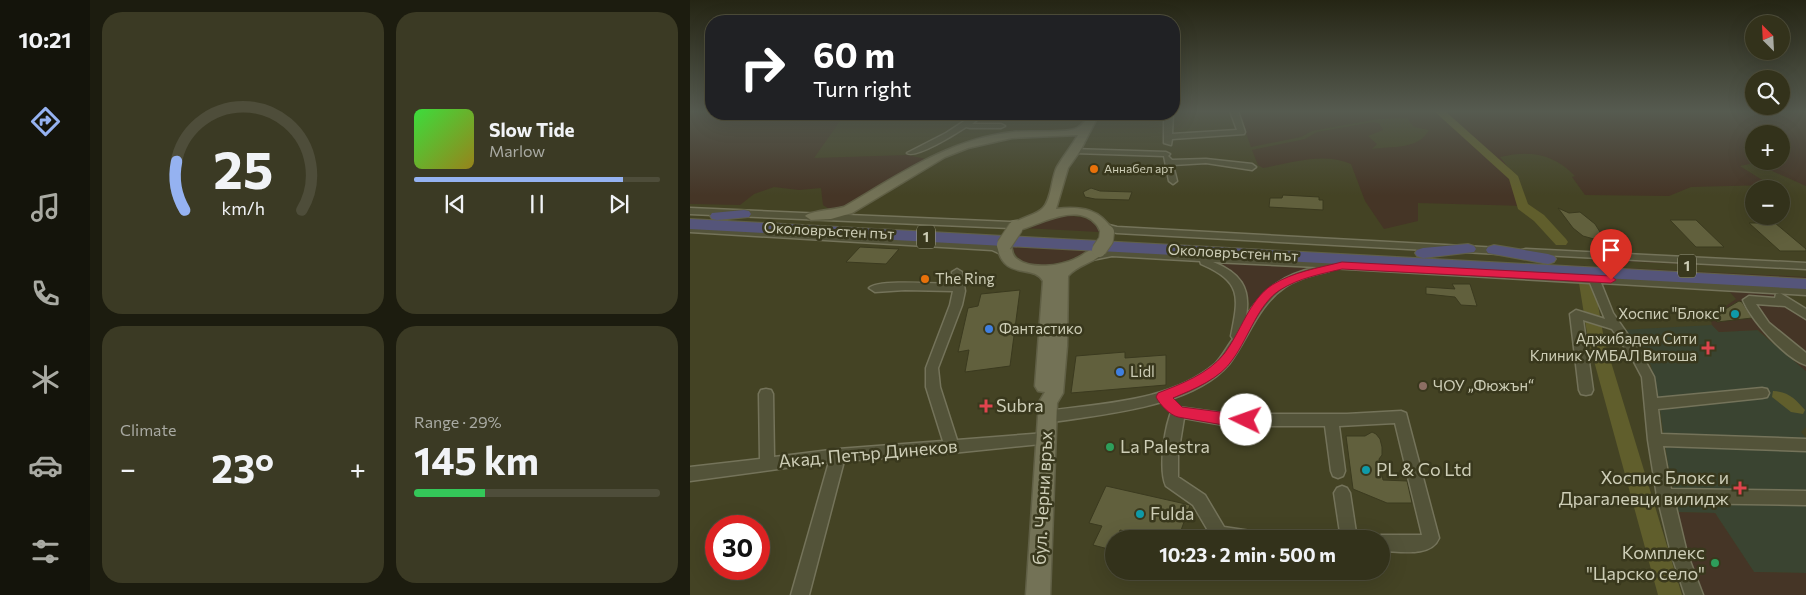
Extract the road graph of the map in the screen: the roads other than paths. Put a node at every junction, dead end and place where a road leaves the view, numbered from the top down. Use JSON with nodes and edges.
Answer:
{"nodes":[{"id":1,"x":943,"y":139,"type":"edge"},
{"id":2,"x":995,"y":139,"type":"edge"},
{"id":3,"x":1081,"y":139,"type":"edge"},
{"id":4,"x":1169,"y":139,"type":"edge"},
{"id":5,"x":1075,"y":151,"type":"junction"},
{"id":6,"x":911,"y":153,"type":"dead end"},
{"id":7,"x":1166,"y":154,"type":"junction"},
{"id":8,"x":1170,"y":163,"type":"junction"},
{"id":9,"x":1252,"y":167,"type":"dead end"},
{"id":10,"x":1173,"y":181,"type":"dead end"},
{"id":11,"x":690,"y":211,"type":"edge"},
{"id":12,"x":1075,"y":212,"type":"junction"},
{"id":13,"x":744,"y":214,"type":"junction"},
{"id":14,"x":690,"y":215,"type":"edge"},
{"id":15,"x":717,"y":216,"type":"junction"},
{"id":16,"x":811,"y":216,"type":"junction"},
{"id":17,"x":1042,"y":216,"type":"junction"},
{"id":18,"x":690,"y":224,"type":"edge"},
{"id":19,"x":1020,"y":225,"type":"junction"},
{"id":20,"x":690,"y":229,"type":"edge"},
{"id":21,"x":1106,"y":230,"type":"junction"},
{"id":22,"x":1004,"y":249,"type":"junction"},
{"id":23,"x":1468,"y":249,"type":"junction"},
{"id":24,"x":1494,"y":250,"type":"junction"},
{"id":25,"x":1093,"y":254,"type":"junction"},
{"id":26,"x":1192,"y":257,"type":"junction"},
{"id":27,"x":1421,"y":258,"type":"junction"},
{"id":28,"x":1548,"y":259,"type":"junction"},
{"id":29,"x":1069,"y":266,"type":"junction"},
{"id":30,"x":1342,"y":266,"type":"junction"},
{"id":31,"x":1806,"y":266,"type":"edge"},
{"id":32,"x":1038,"y":270,"type":"junction"},
{"id":33,"x":957,"y":272,"type":"dead end"},
{"id":34,"x":1476,"y":272,"type":"junction"},
{"id":35,"x":1806,"y":273,"type":"edge"},
{"id":36,"x":1661,"y":276,"type":"junction"},
{"id":37,"x":1594,"y":278,"type":"junction"},
{"id":38,"x":1806,"y":284,"type":"edge"},
{"id":39,"x":875,"y":288,"type":"dead end"},
{"id":40,"x":958,"y":288,"type":"junction"},
{"id":41,"x":1772,"y":289,"type":"junction"},
{"id":42,"x":1806,"y":291,"type":"edge"},
{"id":43,"x":1786,"y":302,"type":"junction"},
{"id":44,"x":1806,"y":315,"type":"edge"},
{"id":45,"x":1615,"y":326,"type":"junction"},
{"id":46,"x":1235,"y":345,"type":"junction"},
{"id":47,"x":1806,"y":360,"type":"edge"},
{"id":48,"x":1586,"y":390,"type":"dead end"},
{"id":49,"x":1762,"y":393,"type":"dead end"},
{"id":50,"x":766,"y":394,"type":"dead end"},
{"id":51,"x":1163,"y":397,"type":"junction"},
{"id":52,"x":1652,"y":404,"type":"junction"},
{"id":53,"x":1048,"y":409,"type":"junction"},
{"id":54,"x":1178,"y":412,"type":"junction"},
{"id":55,"x":1331,"y":420,"type":"junction"},
{"id":56,"x":1046,"y":439,"type":"junction"},
{"id":57,"x":1655,"y":440,"type":"junction"},
{"id":58,"x":1806,"y":445,"type":"edge"},
{"id":59,"x":952,"y":447,"type":"junction"},
{"id":60,"x":838,"y":455,"type":"junction"},
{"id":61,"x":767,"y":463,"type":"junction"},
{"id":62,"x":1338,"y":471,"type":"dead end"},
{"id":63,"x":690,"y":474,"type":"edge"},
{"id":64,"x":1342,"y":493,"type":"dead end"},
{"id":65,"x":1665,"y":496,"type":"junction"},
{"id":66,"x":1806,"y":498,"type":"edge"},
{"id":67,"x":1217,"y":530,"type":"edge"},
{"id":68,"x":1348,"y":530,"type":"edge"},
{"id":69,"x":1390,"y":543,"type":"edge"},
{"id":70,"x":800,"y":595,"type":"edge"},
{"id":71,"x":1038,"y":595,"type":"edge"},
{"id":72,"x":1694,"y":595,"type":"edge"}],
"edges":[{"from":1,"to":6,"type":"street"},
{"from":2,"to":16,"type":"main road"},
{"from":3,"to":5,"type":"main road"},
{"from":4,"to":7,"type":"street"},
{"from":5,"to":7,"type":"street"},
{"from":5,"to":12,"type":"main road"},
{"from":5,"to":17,"type":"main road"},
{"from":7,"to":8,"type":"street"},
{"from":8,"to":9,"type":"street"},
{"from":8,"to":10,"type":"street"},
{"from":11,"to":13,"type":"street","name":"Околовръстен път"},
{"from":12,"to":17,"type":"main road"},
{"from":12,"to":21,"type":"main road"},
{"from":13,"to":15,"type":"highway"},
{"from":13,"to":16,"type":"street","name":"Околовръстен път"},
{"from":14,"to":15,"type":"highway","name":"Околовръстен път","number":"1"},
{"from":15,"to":27,"type":"highway","name":"Околовръстен път","number":"1"},
{"from":16,"to":19,"type":"street","name":"Околовръстен път"},
{"from":17,"to":19,"type":"main road"},
{"from":18,"to":27,"type":"highway","name":"Околовръстен път","number":"1"},
{"from":19,"to":22,"type":"main road","bridge":true},
{"from":20,"to":22,"type":"street","name":"Околовръстен път"},
{"from":21,"to":23,"type":"street","name":"Околовръстен път"},
{"from":21,"to":25,"type":"main road","bridge":true},
{"from":22,"to":32,"type":"main road"},
{"from":23,"to":24,"type":"street","name":"Околовръстен път"},
{"from":23,"to":27,"type":"highway"},
{"from":24,"to":28,"type":"highway"},
{"from":24,"to":31,"type":"street","name":"Околовръстен път"},
{"from":25,"to":26,"type":"street","name":"Околовръстен път"},
{"from":25,"to":29,"type":"main road"},
{"from":26,"to":30,"type":"street","name":"Околовръстен път"},
{"from":26,"to":46,"type":"street"},
{"from":27,"to":28,"type":"highway","name":"Околовръстен път","number":"1"},
{"from":27,"to":34,"type":"highway"},
{"from":27,"to":36,"type":"highway","name":"Околовръстен път","number":"1"},
{"from":28,"to":35,"type":"highway","name":"Околовръстен път","number":"1"},
{"from":29,"to":32,"type":"main road"},
{"from":29,"to":53,"type":"main road","name":"бул. Черни връх"},
{"from":30,"to":34,"type":"street","name":"Околовръстен път"},
{"from":30,"to":46,"type":"street"},
{"from":32,"to":53,"type":"main road","name":"бул. Черни връх"},
{"from":33,"to":40,"type":"street"},
{"from":34,"to":37,"type":"street","name":"Околовръстен път"},
{"from":36,"to":37,"type":"highway"},
{"from":36,"to":38,"type":"highway","name":"Околовръстен път","number":"1"},
{"from":37,"to":41,"type":"street","name":"Околовръстен път"},
{"from":37,"to":45,"type":"street"},
{"from":39,"to":40,"type":"street"},
{"from":40,"to":59,"type":"street"},
{"from":41,"to":42,"type":"street","name":"Околовръстен път"},
{"from":41,"to":43,"type":"street"},
{"from":43,"to":44,"type":"street"},
{"from":43,"to":47,"type":"street"},
{"from":45,"to":48,"type":"street"},
{"from":45,"to":52,"type":"street"},
{"from":46,"to":51,"type":"street"},
{"from":49,"to":52,"type":"street"},
{"from":50,"to":61,"type":"street"},
{"from":51,"to":53,"type":"street"},
{"from":51,"to":54,"type":"street"},
{"from":52,"to":57,"type":"street"},
{"from":53,"to":56,"type":"main road","name":"бул. Черни връх"},
{"from":54,"to":55,"type":"street"},
{"from":54,"to":67,"type":"street"},
{"from":55,"to":62,"type":"street"},
{"from":55,"to":69,"type":"street"},
{"from":56,"to":59,"type":"street","name":"Акад. Петър Динеков"},
{"from":56,"to":71,"type":"main road","name":"бул. Черни връх"},
{"from":57,"to":58,"type":"street"},
{"from":57,"to":65,"type":"street"},
{"from":59,"to":60,"type":"street","name":"Акад. Петър Динеков"},
{"from":60,"to":61,"type":"street","name":"Акад. Петър Динеков"},
{"from":60,"to":70,"type":"street"},
{"from":61,"to":63,"type":"street","name":"Акад. Петър Динеков"},
{"from":64,"to":68,"type":"street"},
{"from":65,"to":66,"type":"street"},
{"from":65,"to":72,"type":"street"}]}
